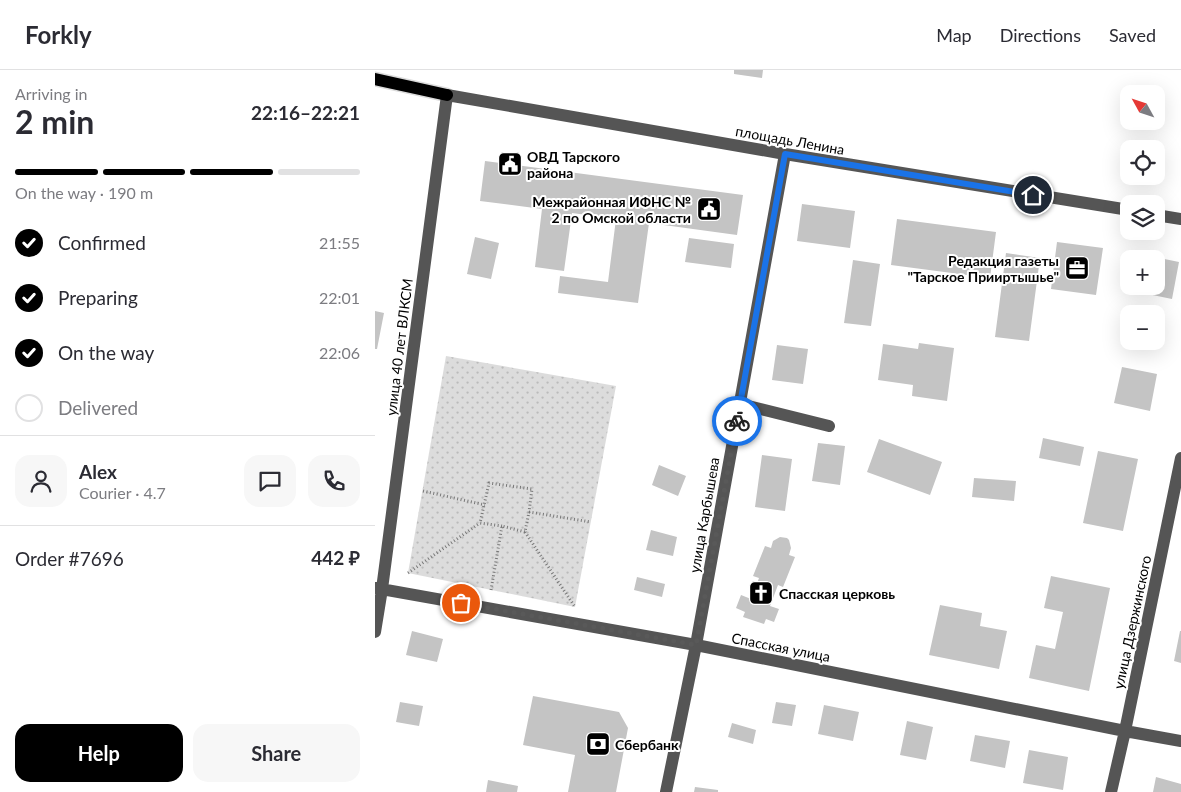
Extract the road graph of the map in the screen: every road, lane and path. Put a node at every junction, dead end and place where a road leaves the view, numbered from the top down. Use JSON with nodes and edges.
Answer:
{"nodes":[{"id":1,"x":375,"y":79,"type":"edge"},
{"id":2,"x":447,"y":95,"type":"junction"},
{"id":3,"x":785,"y":154,"type":"junction"},
{"id":4,"x":1120,"y":209,"type":"edge"},
{"id":5,"x":1165,"y":216,"type":"edge"},
{"id":6,"x":1181,"y":219,"type":"edge"},
{"id":7,"x":740,"y":404,"type":"junction"},
{"id":8,"x":829,"y":426,"type":"dead end"},
{"id":9,"x":1181,"y":458,"type":"edge"},
{"id":10,"x":423,"y":492,"type":"dead end"},
{"id":11,"x":485,"y":505,"type":"junction"},
{"id":12,"x":529,"y":512,"type":"junction"},
{"id":13,"x":591,"y":522,"type":"dead end"},
{"id":14,"x":480,"y":523,"type":"junction"},
{"id":15,"x":502,"y":526,"type":"junction"},
{"id":16,"x":525,"y":532,"type":"junction"},
{"id":17,"x":408,"y":573,"type":"dead end"},
{"id":18,"x":379,"y":588,"type":"edge"},
{"id":19,"x":491,"y":590,"type":"dead end"},
{"id":20,"x":575,"y":607,"type":"dead end"},
{"id":21,"x":375,"y":632,"type":"edge"},
{"id":22,"x":696,"y":645,"type":"junction"},
{"id":23,"x":1125,"y":731,"type":"junction"},
{"id":24,"x":1181,"y":741,"type":"edge"},
{"id":25,"x":666,"y":792,"type":"edge"},
{"id":26,"x":1111,"y":792,"type":"edge"}],
"edges":[{"from":1,"to":2,"type":"main road"},
{"from":2,"to":3,"type":"street","name":"площадь Ленина"},
{"from":2,"to":18,"type":"street","name":"улица 40 лет ВЛКСМ"},
{"from":3,"to":4,"type":"street","name":"площадь Ленина"},
{"from":3,"to":7,"type":"street","name":"улица Карбышева"},
{"from":5,"to":6,"type":"street"},
{"from":7,"to":8,"type":"street"},
{"from":7,"to":22,"type":"street","name":"улица Карбышева"},
{"from":9,"to":23,"type":"street","name":"улица Дзержинского"},
{"from":10,"to":11,"type":"path"},
{"from":11,"to":12,"type":"path"},
{"from":11,"to":14,"type":"path"},
{"from":12,"to":13,"type":"path"},
{"from":12,"to":16,"type":"path"},
{"from":14,"to":15,"type":"path"},
{"from":14,"to":17,"type":"path"},
{"from":15,"to":16,"type":"path"},
{"from":15,"to":19,"type":"path"},
{"from":16,"to":20,"type":"path"},
{"from":18,"to":21,"type":"street","name":"улица 40 лет ВЛКСМ"},
{"from":18,"to":22,"type":"street","name":"Спасская улица"},
{"from":22,"to":23,"type":"street","name":"Спасская улица"},
{"from":22,"to":25,"type":"street","name":"улица Карбышева"},
{"from":23,"to":24,"type":"street","name":"Спасская улица"},
{"from":23,"to":26,"type":"street","name":"улица Дзержинского"}]}
